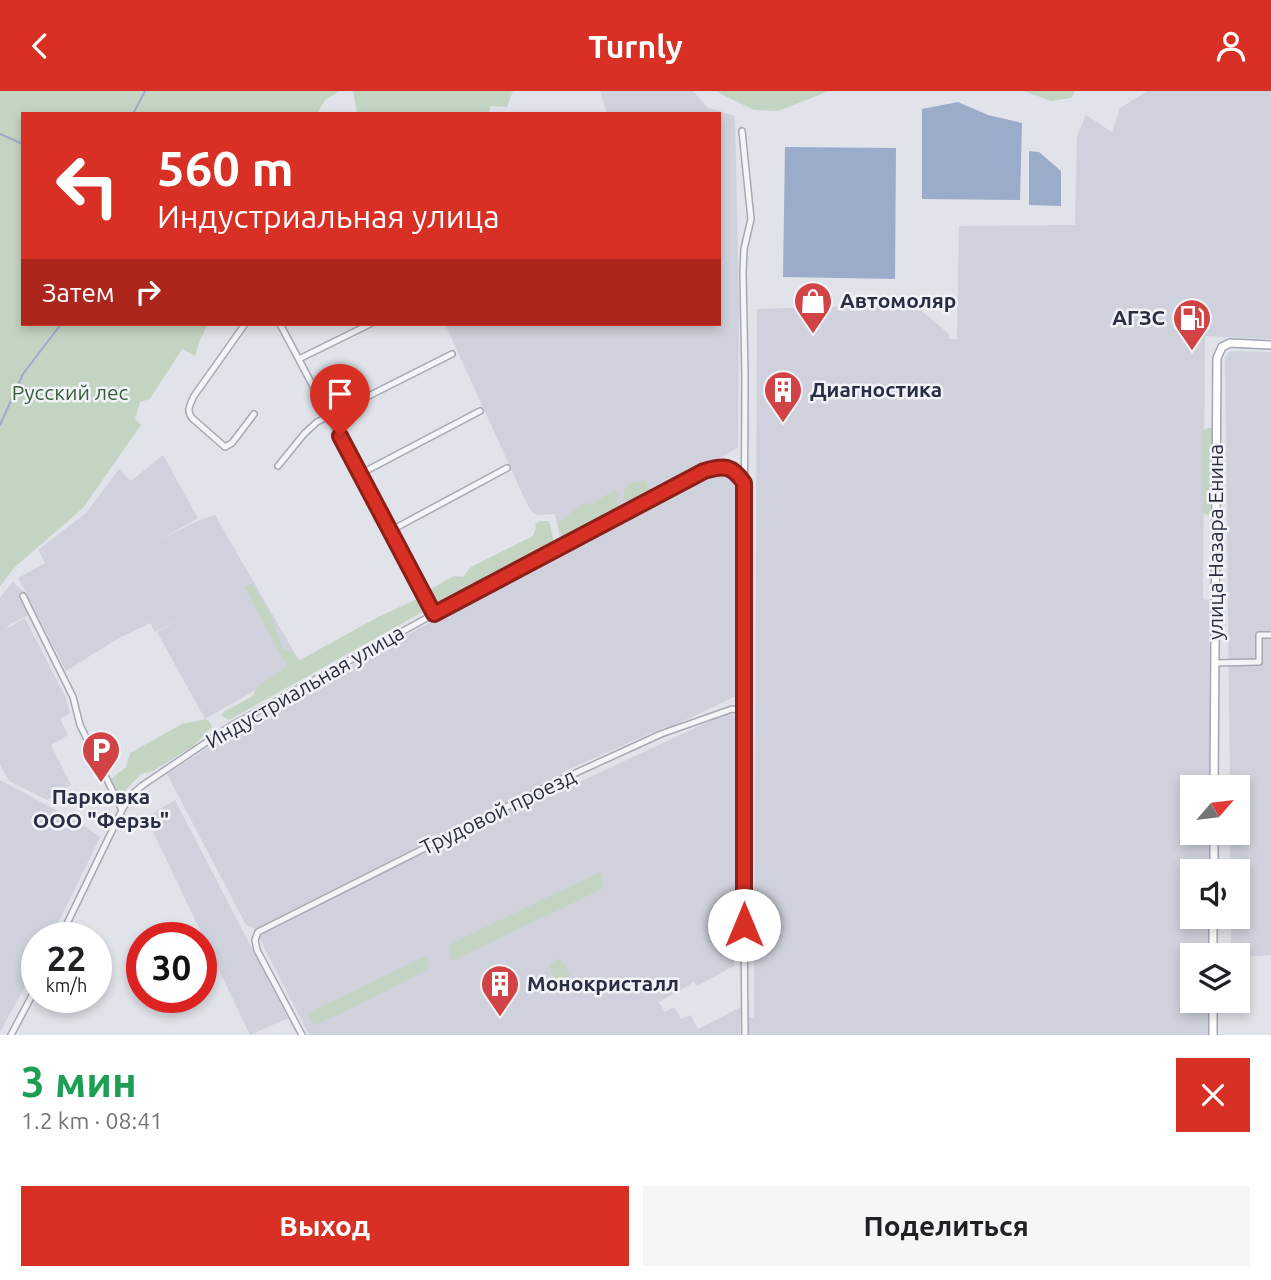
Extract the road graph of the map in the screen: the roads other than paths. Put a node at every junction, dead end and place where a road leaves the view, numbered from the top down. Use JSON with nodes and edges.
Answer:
{"nodes":[{"id":1,"x":741,"y":131,"type":"dead end"},
{"id":2,"x":244,"y":326,"type":"edge"},
{"id":3,"x":281,"y":326,"type":"edge"},
{"id":4,"x":366,"y":326,"type":"edge"},
{"id":5,"x":1271,"y":345,"type":"edge"},
{"id":6,"x":452,"y":353,"type":"dead end"},
{"id":7,"x":299,"y":359,"type":"junction"},
{"id":8,"x":480,"y":411,"type":"dead end"},
{"id":9,"x":254,"y":414,"type":"dead end"},
{"id":10,"x":330,"y":417,"type":"junction"},
{"id":11,"x":278,"y":467,"type":"dead end"},
{"id":12,"x":507,"y":468,"type":"dead end"},
{"id":13,"x":360,"y":474,"type":"junction"},
{"id":14,"x":744,"y":483,"type":"junction"},
{"id":15,"x":390,"y":531,"type":"junction"},
{"id":16,"x":23,"y":596,"type":"dead end"},
{"id":17,"x":434,"y":614,"type":"junction"},
{"id":18,"x":1271,"y":635,"type":"edge"},
{"id":19,"x":1215,"y":663,"type":"junction"},
{"id":20,"x":744,"y":711,"type":"junction"},
{"id":21,"x":1214,"y":775,"type":"edge"},
{"id":22,"x":122,"y":810,"type":"junction"},
{"id":23,"x":68,"y":922,"type":"edge"},
{"id":24,"x":22,"y":1013,"type":"edge"},
{"id":25,"x":1213,"y":1013,"type":"edge"},
{"id":26,"x":11,"y":1035,"type":"edge"},
{"id":27,"x":302,"y":1035,"type":"edge"},
{"id":28,"x":745,"y":1035,"type":"edge"},
{"id":29,"x":1213,"y":1035,"type":"edge"}],
"edges":[{"from":1,"to":14,"type":"street"},
{"from":2,"to":9,"type":"street"},
{"from":3,"to":7,"type":"street"},
{"from":4,"to":7,"type":"street"},
{"from":5,"to":19,"type":"main road","name":"улица Назара Енина"},
{"from":6,"to":10,"type":"street"},
{"from":7,"to":10,"type":"street"},
{"from":8,"to":13,"type":"street"},
{"from":10,"to":11,"type":"street"},
{"from":10,"to":13,"type":"street"},
{"from":12,"to":15,"type":"street"},
{"from":13,"to":15,"type":"street"},
{"from":14,"to":17,"type":"street","name":"Индустриальная улица"},
{"from":14,"to":20,"type":"street"},
{"from":15,"to":17,"type":"street"},
{"from":16,"to":22,"type":"street"},
{"from":17,"to":22,"type":"street","name":"Индустриальная улица"},
{"from":18,"to":19,"type":"street"},
{"from":19,"to":21,"type":"main road","name":"улица Назара Енина"},
{"from":20,"to":27,"type":"street","name":"Трудовой проезд"},
{"from":20,"to":28,"type":"street"},
{"from":22,"to":23,"type":"street","name":"Индустриальная улица"},
{"from":24,"to":26,"type":"street"},
{"from":25,"to":29,"type":"main road"}]}
